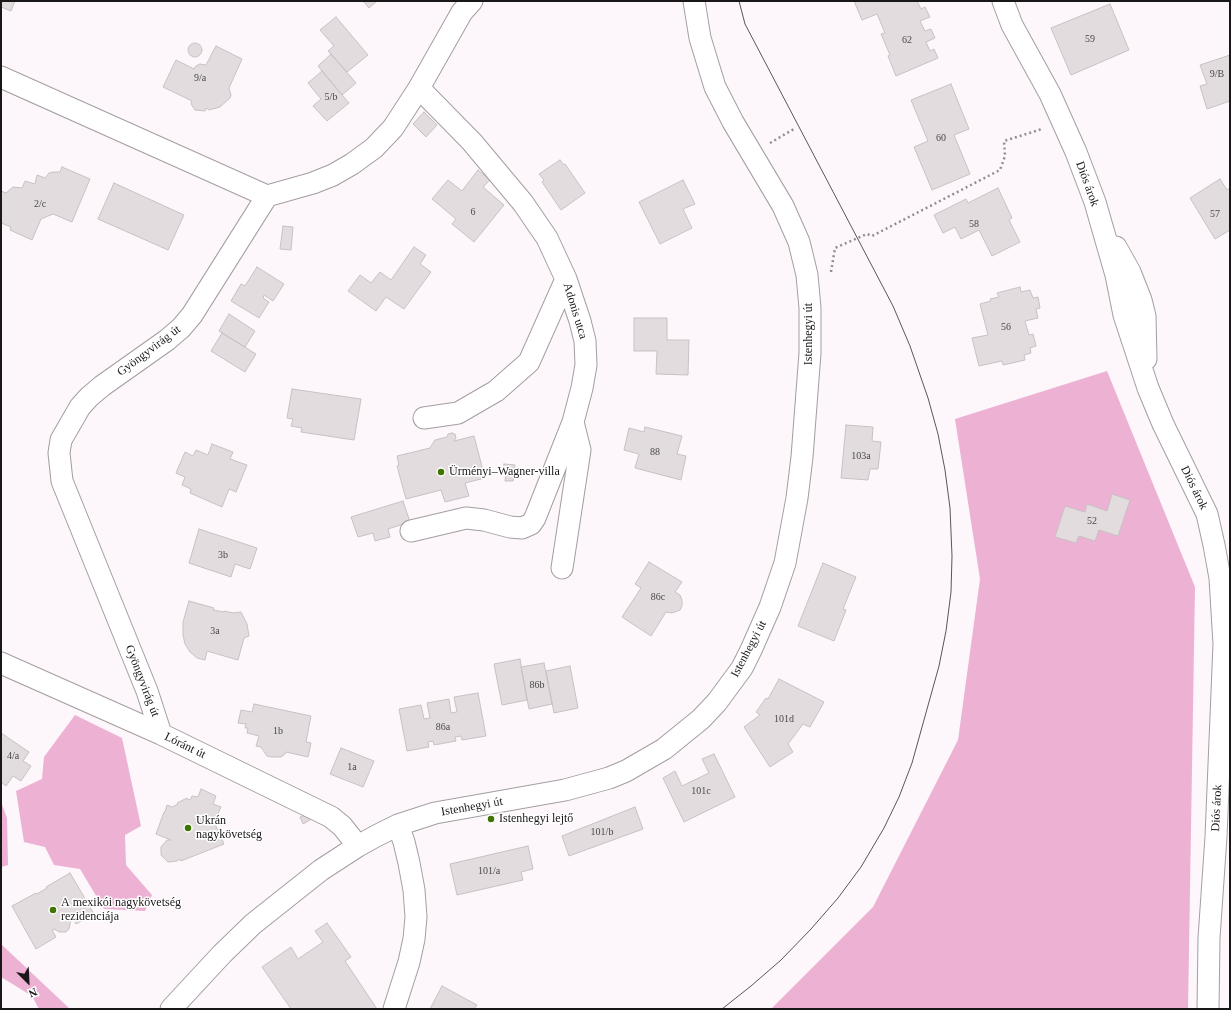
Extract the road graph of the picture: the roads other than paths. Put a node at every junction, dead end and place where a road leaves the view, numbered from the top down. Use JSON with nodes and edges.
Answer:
{"nodes":[{"id":1,"x":472,"y":1,"type":"edge"},
{"id":2,"x":694,"y":1,"type":"edge"},
{"id":3,"x":1003,"y":1,"type":"edge"},
{"id":4,"x":1,"y":77,"type":"edge"},
{"id":5,"x":419,"y":88,"type":"junction"},
{"id":6,"x":267,"y":196,"type":"junction"},
{"id":7,"x":566,"y":279,"type":"junction"},
{"id":8,"x":424,"y":418,"type":"dead end"},
{"id":9,"x":573,"y":422,"type":"junction"},
{"id":10,"x":411,"y":531,"type":"dead end"},
{"id":11,"x":562,"y":568,"type":"dead end"},
{"id":12,"x":1,"y":663,"type":"edge"},
{"id":13,"x":161,"y":734,"type":"junction"},
{"id":14,"x":398,"y":825,"type":"junction"},
{"id":15,"x":358,"y":846,"type":"junction"},
{"id":16,"x":171,"y":1009,"type":"edge"},
{"id":17,"x":394,"y":1009,"type":"edge"},
{"id":18,"x":1208,"y":1009,"type":"edge"}],
"edges":[{"from":1,"to":5,"type":"street"},
{"from":2,"to":14,"type":"street","name":"Istenhegyi út"},
{"from":3,"to":18,"type":"street","name":"Diós árok"},
{"from":4,"to":6,"type":"street"},
{"from":5,"to":6,"type":"street"},
{"from":5,"to":7,"type":"street","name":"Adonis utca"},
{"from":6,"to":13,"type":"street","name":"Gyöngyvirág út"},
{"from":7,"to":8,"type":"street"},
{"from":7,"to":9,"type":"street","name":"Adonis utca"},
{"from":9,"to":10,"type":"street","name":"Adonis utca"},
{"from":9,"to":11,"type":"street"},
{"from":12,"to":13,"type":"street","name":"Lóránt út"},
{"from":13,"to":15,"type":"street","name":"Lóránt út"},
{"from":14,"to":15,"type":"street","name":"Istenhegyi út"},
{"from":14,"to":17,"type":"street"},
{"from":15,"to":16,"type":"street","name":"Istenhegyi út"}]}
